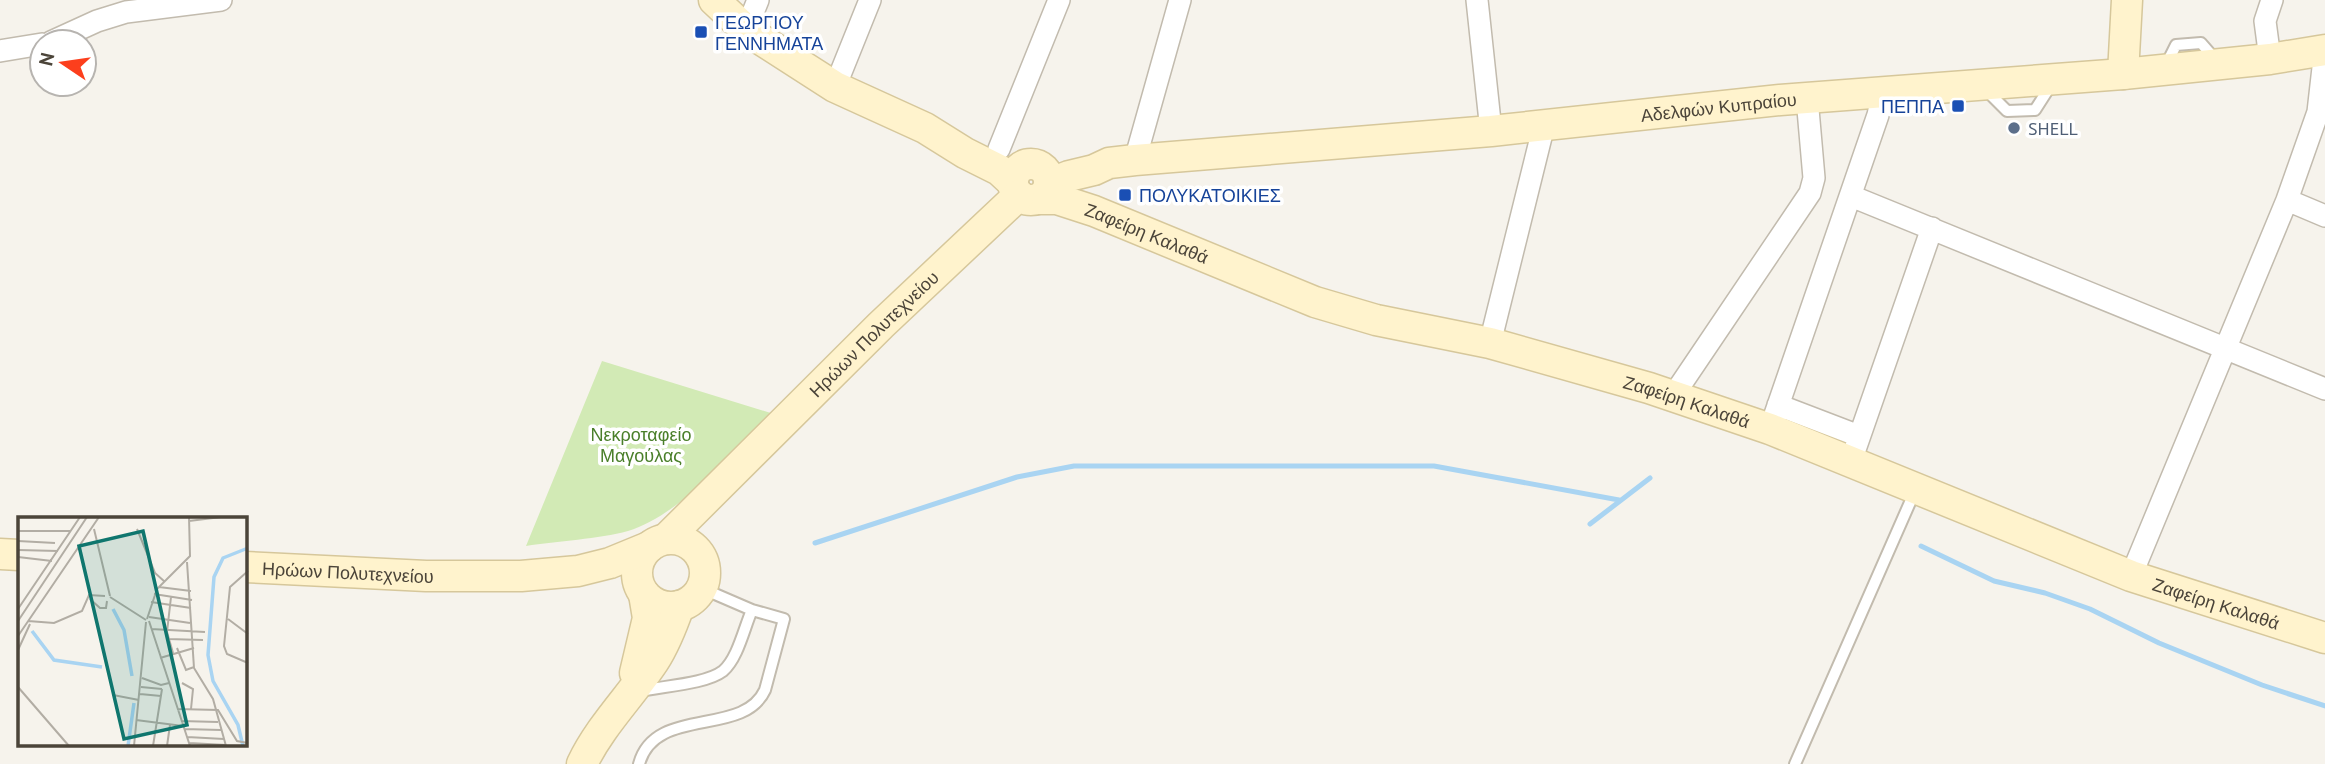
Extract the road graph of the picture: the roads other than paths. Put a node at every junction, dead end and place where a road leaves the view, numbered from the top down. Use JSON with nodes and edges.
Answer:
{"nodes":[{"id":1,"x":221,"y":0,"type":"edge"},
{"id":2,"x":714,"y":0,"type":"edge"},
{"id":3,"x":758,"y":0,"type":"edge"},
{"id":4,"x":870,"y":0,"type":"edge"},
{"id":5,"x":1059,"y":0,"type":"edge"},
{"id":6,"x":1180,"y":0,"type":"edge"},
{"id":7,"x":1477,"y":0,"type":"edge"},
{"id":8,"x":2127,"y":0,"type":"edge"},
{"id":9,"x":2272,"y":0,"type":"edge"},
{"id":10,"x":82,"y":28,"type":"edge"},
{"id":11,"x":746,"y":30,"type":"junction"},
{"id":12,"x":28,"y":46,"type":"edge"},
{"id":13,"x":2325,"y":50,"type":"edge"},
{"id":14,"x":0,"y":51,"type":"edge"},
{"id":15,"x":2270,"y":59,"type":"junction"},
{"id":16,"x":2123,"y":74,"type":"junction"},
{"id":17,"x":835,"y":87,"type":"junction"},
{"id":18,"x":1882,"y":92,"type":"junction"},
{"id":19,"x":1807,"y":98,"type":"junction"},
{"id":20,"x":1544,"y":125,"type":"junction"},
{"id":21,"x":925,"y":128,"type":"junction"},
{"id":22,"x":1491,"y":131,"type":"junction"},
{"id":23,"x":999,"y":149,"type":"junction"},
{"id":24,"x":1122,"y":161,"type":"junction"},
{"id":25,"x":1031,"y":182,"type":"junction"},
{"id":26,"x":1850,"y":196,"type":"junction"},
{"id":27,"x":2287,"y":200,"type":"junction"},
{"id":28,"x":1094,"y":211,"type":"junction"},
{"id":29,"x":2325,"y":216,"type":"edge"},
{"id":30,"x":1932,"y":228,"type":"junction"},
{"id":31,"x":1490,"y":343,"type":"junction"},
{"id":32,"x":2225,"y":349,"type":"junction"},
{"id":33,"x":2325,"y":388,"type":"edge"},
{"id":34,"x":1673,"y":396,"type":"junction"},
{"id":35,"x":1774,"y":417,"type":"junction"},
{"id":36,"x":1855,"y":449,"type":"junction"},
{"id":37,"x":730,"y":475,"type":"junction"},
{"id":38,"x":1916,"y":488,"type":"junction"},
{"id":39,"x":658,"y":543,"type":"junction"},
{"id":40,"x":698,"y":552,"type":"junction"},
{"id":41,"x":0,"y":554,"type":"edge"},
{"id":42,"x":18,"y":555,"type":"edge"},
{"id":43,"x":247,"y":567,"type":"edge"},
{"id":44,"x":578,"y":571,"type":"junction"},
{"id":45,"x":2131,"y":576,"type":"junction"},
{"id":46,"x":642,"y":591,"type":"junction"},
{"id":47,"x":690,"y":597,"type":"junction"},
{"id":48,"x":752,"y":610,"type":"junction"},
{"id":49,"x":2325,"y":638,"type":"edge"},
{"id":50,"x":628,"y":694,"type":"junction"},
{"id":51,"x":582,"y":764,"type":"edge"},
{"id":52,"x":639,"y":764,"type":"edge"},
{"id":53,"x":1795,"y":764,"type":"edge"}],
"edges":[{"from":1,"to":10,"type":"street"},
{"from":2,"to":11,"type":"main road"},
{"from":3,"to":11,"type":"street"},
{"from":4,"to":17,"type":"street"},
{"from":5,"to":23,"type":"street"},
{"from":6,"to":24,"type":"street"},
{"from":7,"to":22,"type":"street"},
{"from":8,"to":16,"type":"main road"},
{"from":9,"to":15,"type":"street"},
{"from":11,"to":17,"type":"main road"},
{"from":12,"to":14,"type":"street"},
{"from":13,"to":15,"type":"main road","name":"Αδελφών Κυπραίου"},
{"from":13,"to":27,"type":"street"},
{"from":15,"to":16,"type":"main road","name":"Αδελφών Κυπραίου"},
{"from":16,"to":18,"type":"main road","name":"Αδελφών Κυπραίου"},
{"from":17,"to":21,"type":"main road"},
{"from":18,"to":19,"type":"main road","name":"Αδελφών Κυπραίου"},
{"from":18,"to":26,"type":"street"},
{"from":19,"to":20,"type":"main road","name":"Αδελφών Κυπραίου"},
{"from":19,"to":34,"type":"street"},
{"from":20,"to":22,"type":"main road","name":"Αδελφών Κυπραίου"},
{"from":20,"to":31,"type":"street"},
{"from":21,"to":23,"type":"main road"},
{"from":21,"to":25,"type":"main road"},
{"from":22,"to":24,"type":"main road","name":"Αδελφών Κυπραίου"},
{"from":23,"to":25,"type":"main road"},
{"from":24,"to":25,"type":"main road","name":"Αδελφών Κυπραίου"},
{"from":24,"to":28,"type":"main road"},
{"from":25,"to":28,"type":"main road","name":"Ζαφείρη Καλαθά"},
{"from":25,"to":37,"type":"main road","name":"Ηρώων Πολυτεχνείου"},
{"from":26,"to":30,"type":"street"},
{"from":26,"to":35,"type":"street"},
{"from":27,"to":29,"type":"street"},
{"from":27,"to":32,"type":"street"},
{"from":28,"to":31,"type":"main road","name":"Ζαφείρη Καλαθά"},
{"from":30,"to":32,"type":"street"},
{"from":30,"to":36,"type":"street"},
{"from":31,"to":34,"type":"main road","name":"Ζαφείρη Καλαθά"},
{"from":32,"to":33,"type":"street"},
{"from":32,"to":45,"type":"street"},
{"from":34,"to":35,"type":"main road","name":"Ζαφείρη Καλαθά"},
{"from":35,"to":36,"type":"main road","name":"Ζαφείρη Καλαθά"},
{"from":36,"to":38,"type":"main road","name":"Ζαφείρη Καλαθά"},
{"from":37,"to":39,"type":"main road","name":"Ηρώων Πολυτεχνείου"},
{"from":37,"to":40,"type":"main road","name":"Ηρώων Πολυτεχνείου"},
{"from":38,"to":45,"type":"main road","name":"Ζαφείρη Καλαθά"},
{"from":38,"to":53,"type":"lane"},
{"from":39,"to":40,"type":"main road"},
{"from":39,"to":44,"type":"main road","name":"Ηρώων Πολυτεχνείου"},
{"from":39,"to":46,"type":"main road"},
{"from":40,"to":47,"type":"main road"},
{"from":41,"to":42,"type":"main road"},
{"from":43,"to":44,"type":"main road","name":"Ηρώων Πολυτεχνείου"},
{"from":44,"to":46,"type":"main road","name":"Ηρώων Πολυτεχνείου"},
{"from":45,"to":49,"type":"main road","name":"Ζαφείρη Καλαθά"},
{"from":46,"to":47,"type":"main road"},
{"from":46,"to":50,"type":"main road"},
{"from":47,"to":48,"type":"lane"},
{"from":47,"to":50,"type":"main road"},
{"from":48,"to":50,"type":"lane"},
{"from":48,"to":52,"type":"lane"},
{"from":50,"to":51,"type":"main road"}]}
